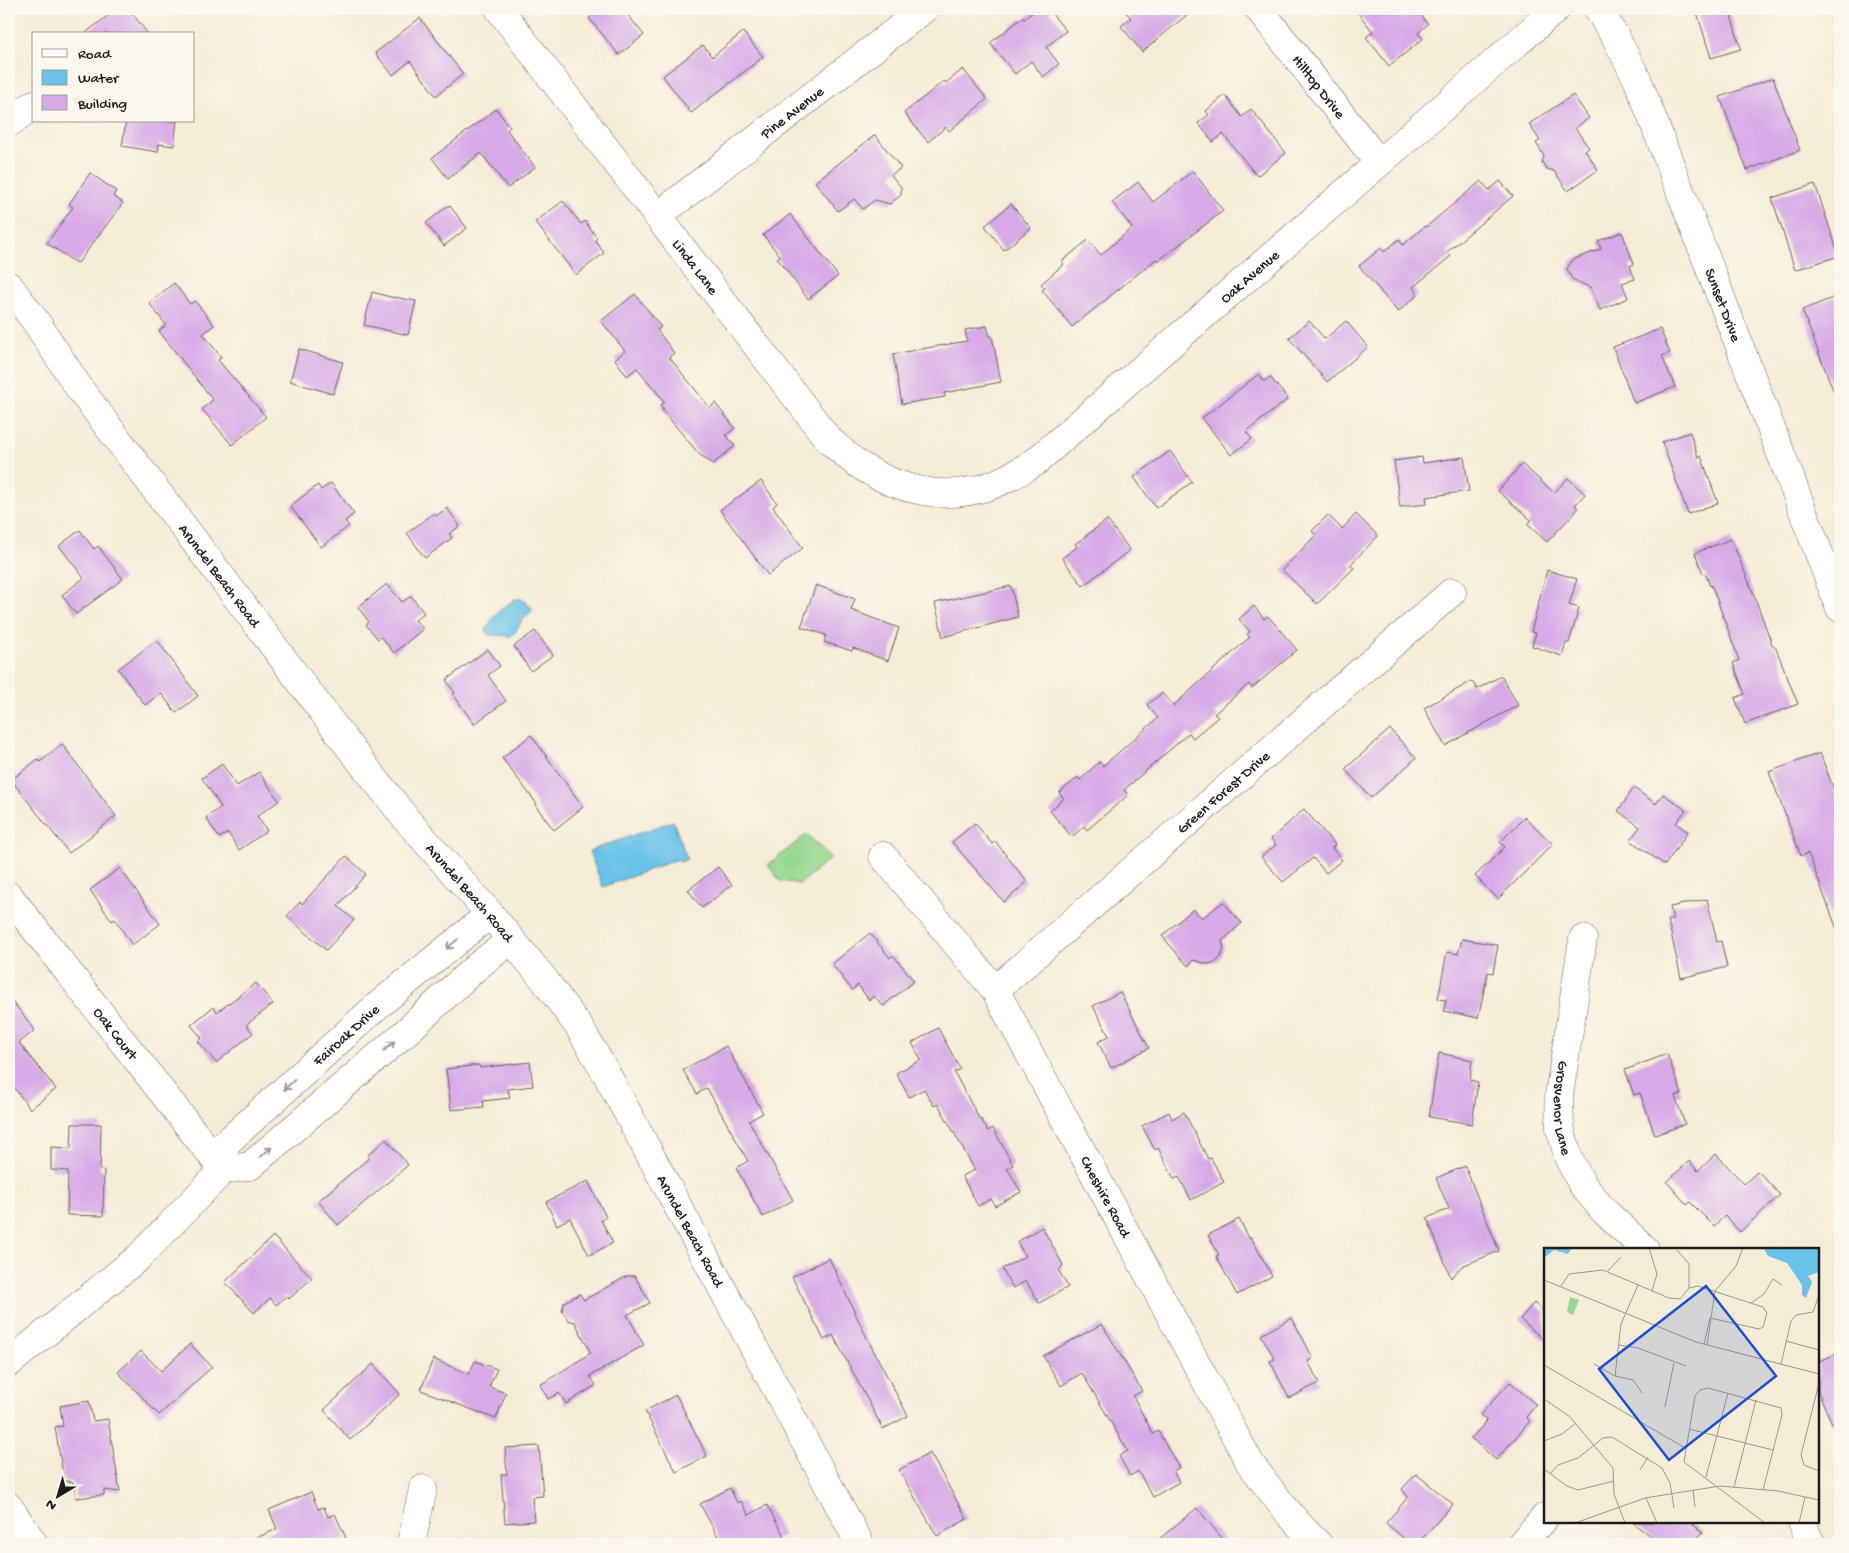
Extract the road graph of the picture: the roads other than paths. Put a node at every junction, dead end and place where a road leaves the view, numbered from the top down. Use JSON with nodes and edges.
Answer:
{"nodes":[{"id":1,"x":500,"y":9,"type":"edge"},
{"id":2,"x":924,"y":9,"type":"edge"},
{"id":3,"x":1260,"y":9,"type":"edge"},
{"id":4,"x":1556,"y":9,"type":"edge"},
{"id":5,"x":1598,"y":9,"type":"edge"},
{"id":6,"x":32,"y":106,"type":"edge"},
{"id":7,"x":9,"y":123,"type":"edge"},
{"id":8,"x":1379,"y":163,"type":"junction"},
{"id":9,"x":659,"y":216,"type":"junction"},
{"id":10,"x":9,"y":286,"type":"edge"},
{"id":11,"x":918,"y":491,"type":"joint"},
{"id":12,"x":1452,"y":592,"type":"dead end"},
{"id":13,"x":1840,"y":608,"type":"edge"},
{"id":14,"x":883,"y":856,"type":"dead end"},
{"id":15,"x":9,"y":896,"type":"edge"},
{"id":16,"x":490,"y":914,"type":"junction"},
{"id":17,"x":1582,"y":939,"type":"dead end"},
{"id":18,"x":511,"y":940,"type":"junction"},
{"id":19,"x":995,"y":990,"type":"junction"},
{"id":20,"x":223,"y":1170,"type":"junction"},
{"id":21,"x":1644,"y":1248,"type":"edge"},
{"id":22,"x":9,"y":1362,"type":"edge"},
{"id":23,"x":423,"y":1489,"type":"dead end"},
{"id":24,"x":9,"y":1507,"type":"edge"},
{"id":25,"x":1544,"y":1518,"type":"edge"},
{"id":26,"x":1802,"y":1523,"type":"edge"},
{"id":27,"x":34,"y":1544,"type":"edge"},
{"id":28,"x":411,"y":1544,"type":"edge"},
{"id":29,"x":860,"y":1544,"type":"edge"},
{"id":30,"x":1318,"y":1544,"type":"edge"},
{"id":31,"x":1521,"y":1544,"type":"edge"},
{"id":32,"x":1811,"y":1544,"type":"edge"}],
"edges":[{"from":1,"to":9,"type":"street","name":"Linda Lane"},
{"from":2,"to":9,"type":"street","name":"Pine Avenue"},
{"from":3,"to":8,"type":"street","name":"Hilltop Drive"},
{"from":4,"to":8,"type":"street","name":"Oak Avenue"},
{"from":5,"to":13,"type":"street","name":"Sunset Drive"},
{"from":6,"to":7,"type":"street"},
{"from":8,"to":11,"type":"street","name":"Oak Avenue"},
{"from":9,"to":11,"type":"street","name":"Linda Lane"},
{"from":10,"to":16,"type":"street","name":"Arundel Beach Road"},
{"from":12,"to":19,"type":"street","name":"Green Forest Drive"},
{"from":14,"to":19,"type":"street","name":"Cheshire Road"},
{"from":15,"to":20,"type":"street","name":"Oak Court"},
{"from":16,"to":18,"type":"street","name":"Arundel Beach Road"},
{"from":16,"to":20,"type":"street","name":"Fairoak Drive","one_way":true},
{"from":17,"to":21,"type":"street","name":"Grosvenor Lane"},
{"from":20,"to":18,"type":"street","one_way":true},
{"from":18,"to":29,"type":"street","name":"Arundel Beach Road"},
{"from":19,"to":30,"type":"street","name":"Cheshire Road"},
{"from":20,"to":22,"type":"street"},
{"from":23,"to":28,"type":"street"},
{"from":24,"to":27,"type":"street"},
{"from":25,"to":31,"type":"street"},
{"from":26,"to":32,"type":"street"}]}
